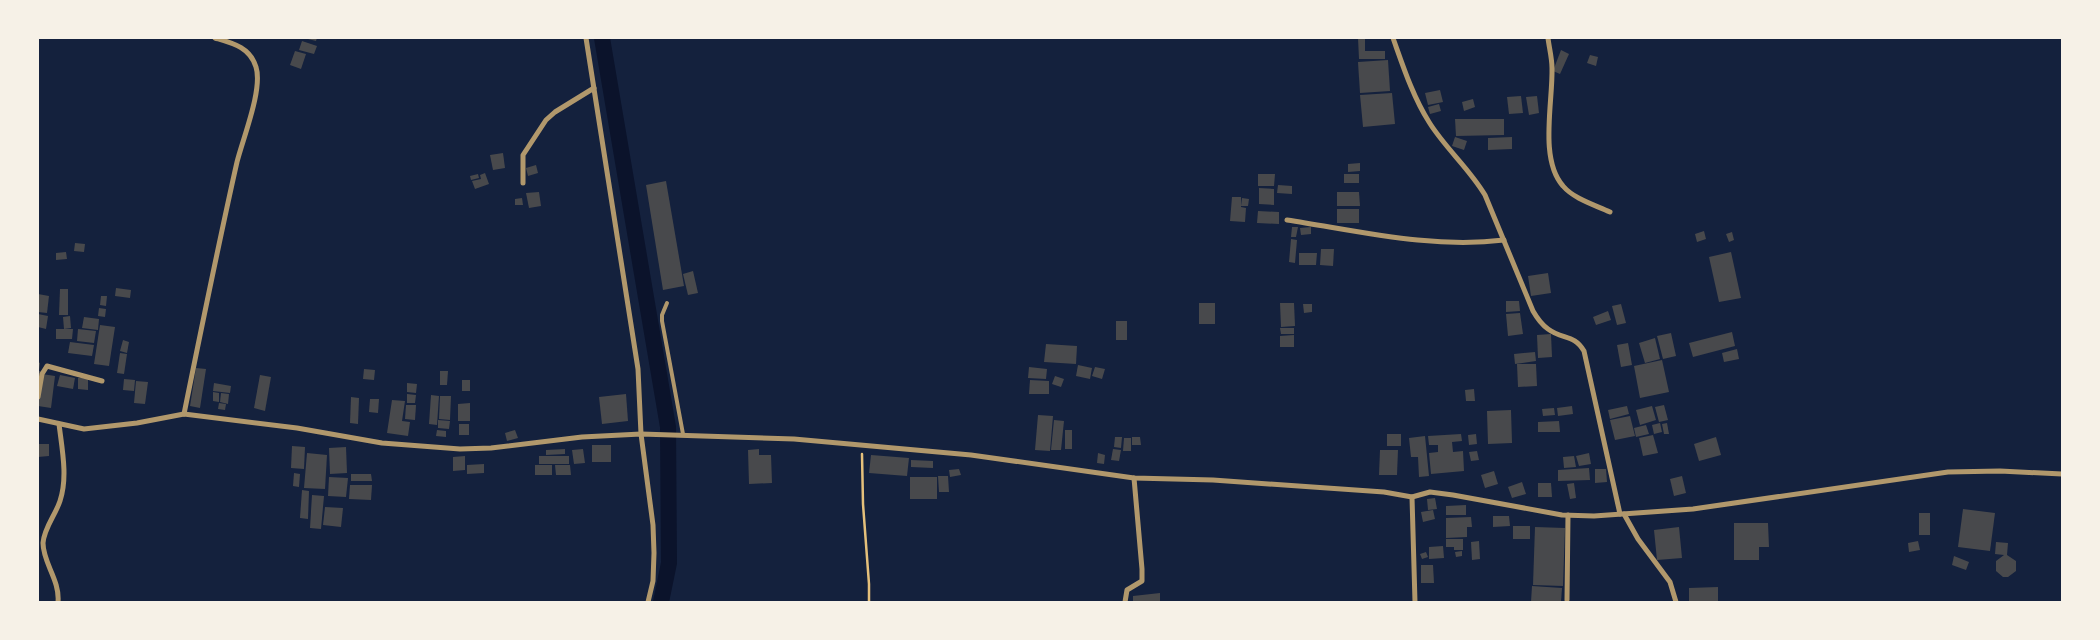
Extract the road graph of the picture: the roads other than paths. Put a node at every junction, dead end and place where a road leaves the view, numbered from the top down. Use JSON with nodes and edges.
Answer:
{"nodes":[{"id":1,"x":215,"y":38,"type":"edge"},
{"id":2,"x":586,"y":38,"type":"edge"},
{"id":3,"x":1393,"y":38,"type":"edge"},
{"id":4,"x":1548,"y":38,"type":"edge"},
{"id":5,"x":594,"y":88,"type":"junction"},
{"id":6,"x":523,"y":183,"type":"dead end"},
{"id":7,"x":1610,"y":212,"type":"dead end"},
{"id":8,"x":1287,"y":220,"type":"dead end"},
{"id":9,"x":1504,"y":240,"type":"junction"},
{"id":10,"x":667,"y":303,"type":"dead end"},
{"id":11,"x":102,"y":381,"type":"dead end"},
{"id":12,"x":38,"y":396,"type":"edge"},
{"id":13,"x":184,"y":414,"type":"junction"},
{"id":14,"x":38,"y":419,"type":"edge"},
{"id":15,"x":59,"y":424,"type":"junction"},
{"id":16,"x":641,"y":434,"type":"junction"},
{"id":17,"x":681,"y":434,"type":"junction"},
{"id":18,"x":2062,"y":474,"type":"edge"},
{"id":19,"x":1134,"y":478,"type":"junction"},
{"id":20,"x":1412,"y":497,"type":"junction"},
{"id":21,"x":1622,"y":514,"type":"junction"},
{"id":22,"x":1568,"y":515,"type":"junction"},
{"id":23,"x":1567,"y":600,"type":"dead end"},
{"id":24,"x":58,"y":602,"type":"edge"},
{"id":25,"x":648,"y":602,"type":"edge"},
{"id":26,"x":1124,"y":602,"type":"edge"},
{"id":27,"x":1415,"y":602,"type":"edge"},
{"id":28,"x":1676,"y":602,"type":"edge"}],
"edges":[{"from":1,"to":13,"type":"street"},
{"from":2,"to":5,"type":"street"},
{"from":3,"to":9,"type":"street"},
{"from":4,"to":7,"type":"street"},
{"from":5,"to":6,"type":"street"},
{"from":5,"to":16,"type":"street"},
{"from":8,"to":9,"type":"street"},
{"from":9,"to":21,"type":"street"},
{"from":10,"to":17,"type":"lane"},
{"from":11,"to":12,"type":"street"},
{"from":13,"to":15,"type":"street"},
{"from":13,"to":16,"type":"street"},
{"from":14,"to":15,"type":"street"},
{"from":15,"to":24,"type":"street"},
{"from":16,"to":17,"type":"street"},
{"from":16,"to":25,"type":"street"},
{"from":17,"to":19,"type":"street"},
{"from":18,"to":21,"type":"street"},
{"from":19,"to":20,"type":"street"},
{"from":19,"to":26,"type":"street"},
{"from":20,"to":22,"type":"street"},
{"from":20,"to":27,"type":"street"},
{"from":21,"to":22,"type":"street"},
{"from":21,"to":28,"type":"street"},
{"from":22,"to":23,"type":"street"}]}
